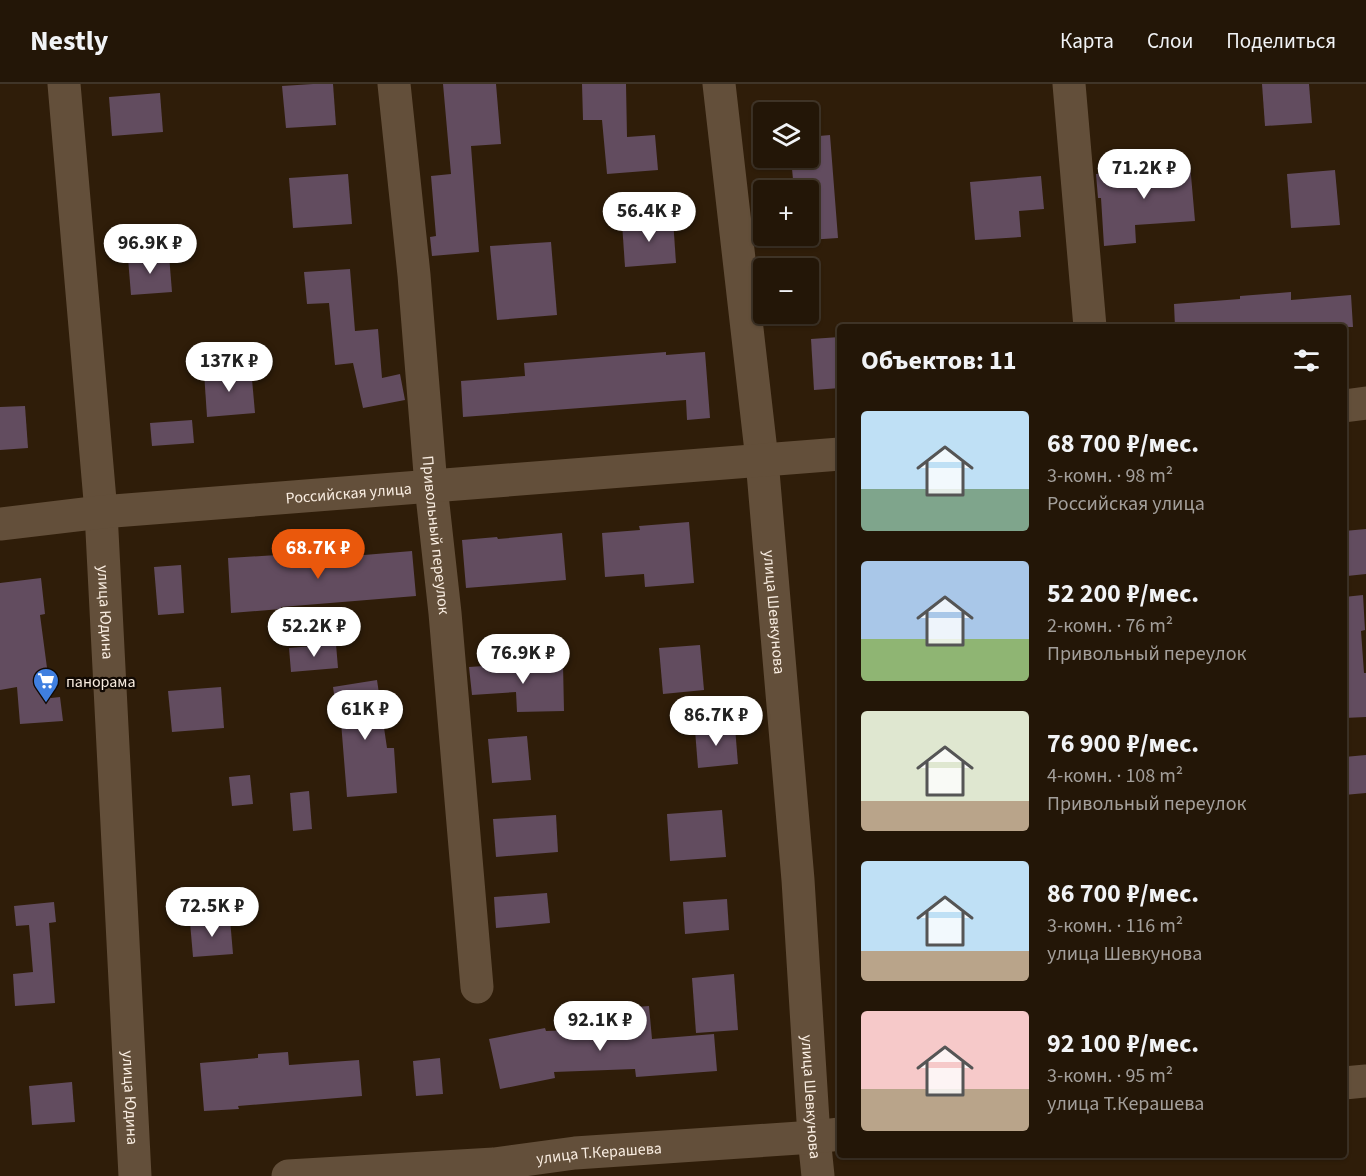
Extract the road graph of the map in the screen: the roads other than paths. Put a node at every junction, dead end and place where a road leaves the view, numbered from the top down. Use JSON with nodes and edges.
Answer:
{"nodes":[{"id":1,"x":64,"y":84,"type":"edge"},
{"id":2,"x":394,"y":84,"type":"edge"},
{"id":3,"x":719,"y":84,"type":"edge"},
{"id":4,"x":1069,"y":84,"type":"edge"},
{"id":5,"x":1090,"y":324,"type":"edge"},
{"id":6,"x":1366,"y":403,"type":"edge"},
{"id":7,"x":1347,"y":406,"type":"edge"},
{"id":8,"x":837,"y":453,"type":"edge"},
{"id":9,"x":762,"y":460,"type":"junction"},
{"id":10,"x":431,"y":486,"type":"junction"},
{"id":11,"x":101,"y":512,"type":"junction"},
{"id":12,"x":0,"y":524,"type":"edge"},
{"id":13,"x":477,"y":987,"type":"dead end"},
{"id":14,"x":1366,"y":1081,"type":"edge"},
{"id":15,"x":1347,"y":1083,"type":"edge"},
{"id":16,"x":827,"y":1136,"type":"edge"},
{"id":17,"x":135,"y":1176,"type":"edge"},
{"id":18,"x":288,"y":1176,"type":"edge"},
{"id":19,"x":818,"y":1176,"type":"edge"}],
"edges":[{"from":1,"to":11,"type":"street","name":"улица Юдина"},
{"from":2,"to":10,"type":"street","name":"Привольный переулок"},
{"from":3,"to":9,"type":"street","name":"улица Шевкунова"},
{"from":4,"to":5,"type":"street"},
{"from":6,"to":7,"type":"street"},
{"from":8,"to":9,"type":"street","name":"Российская улица"},
{"from":9,"to":10,"type":"street","name":"Российская улица"},
{"from":9,"to":16,"type":"street","name":"улица Шевкунова"},
{"from":10,"to":11,"type":"street","name":"Российская улица"},
{"from":10,"to":13,"type":"street","name":"Привольный переулок"},
{"from":11,"to":12,"type":"street","name":"Российская улица"},
{"from":11,"to":17,"type":"street","name":"улица Юдина"},
{"from":14,"to":15,"type":"street"},
{"from":16,"to":18,"type":"street","name":"улица Т.Керашева"},
{"from":16,"to":19,"type":"street","name":"улица Шевкунова"}]}
